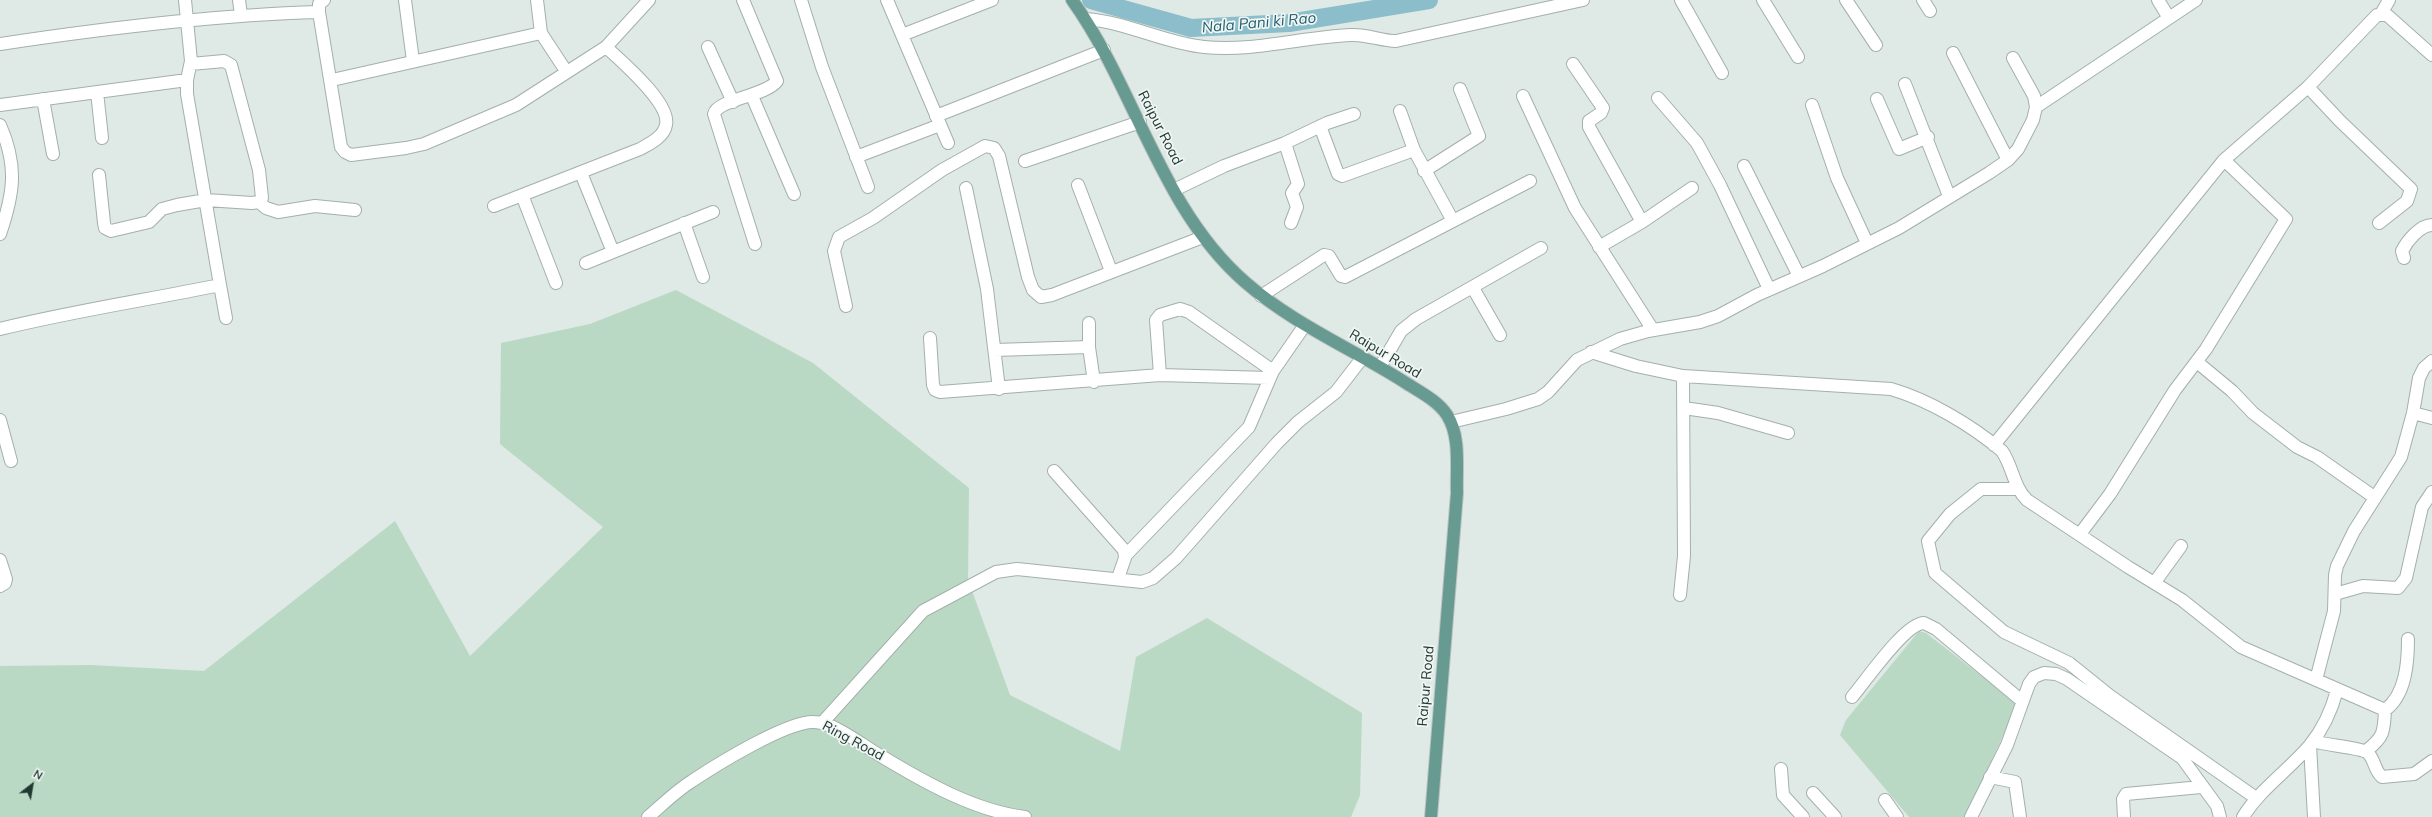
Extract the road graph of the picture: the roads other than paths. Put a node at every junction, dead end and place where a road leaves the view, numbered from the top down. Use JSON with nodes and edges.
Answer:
{"nodes":[{"id":1,"x":186,"y":0,"type":"edge"},
{"id":2,"x":239,"y":0,"type":"edge"},
{"id":3,"x":324,"y":0,"type":"edge"},
{"id":4,"x":405,"y":0,"type":"edge"},
{"id":5,"x":537,"y":0,"type":"edge"},
{"id":6,"x":649,"y":0,"type":"edge"},
{"id":7,"x":743,"y":0,"type":"edge"},
{"id":8,"x":801,"y":0,"type":"edge"},
{"id":9,"x":887,"y":0,"type":"edge"},
{"id":10,"x":992,"y":0,"type":"edge"},
{"id":11,"x":1072,"y":0,"type":"edge"},
{"id":12,"x":1583,"y":0,"type":"edge"},
{"id":13,"x":1681,"y":0,"type":"edge"},
{"id":14,"x":1763,"y":0,"type":"edge"},
{"id":15,"x":1846,"y":0,"type":"edge"},
{"id":16,"x":1923,"y":0,"type":"edge"},
{"id":17,"x":2158,"y":0,"type":"edge"},
{"id":18,"x":2196,"y":0,"type":"edge"},
{"id":19,"x":2389,"y":0,"type":"edge"},
{"id":20,"x":1930,"y":11,"type":"dead end"},
{"id":21,"x":319,"y":12,"type":"junction"},
{"id":22,"x":241,"y":14,"type":"junction"},
{"id":23,"x":2380,"y":14,"type":"junction"},
{"id":24,"x":1084,"y":16,"type":"junction"},
{"id":25,"x":2169,"y":18,"type":"junction"},
{"id":26,"x":186,"y":21,"type":"junction"},
{"id":27,"x":542,"y":33,"type":"junction"},
{"id":28,"x":902,"y":35,"type":"junction"},
{"id":29,"x":0,"y":44,"type":"edge"},
{"id":30,"x":1876,"y":45,"type":"dead end"},
{"id":31,"x":606,"y":47,"type":"junction"},
{"id":32,"x":708,"y":47,"type":"dead end"},
{"id":33,"x":1104,"y":50,"type":"junction"},
{"id":34,"x":1953,"y":53,"type":"dead end"},
{"id":35,"x":2432,"y":55,"type":"edge"},
{"id":36,"x":1798,"y":56,"type":"dead end"},
{"id":37,"x":2013,"y":58,"type":"dead end"},
{"id":38,"x":413,"y":61,"type":"junction"},
{"id":39,"x":191,"y":64,"type":"junction"},
{"id":40,"x":1573,"y":64,"type":"dead end"},
{"id":41,"x":566,"y":71,"type":"junction"},
{"id":42,"x":1722,"y":73,"type":"dead end"},
{"id":43,"x":187,"y":80,"type":"junction"},
{"id":44,"x":332,"y":80,"type":"junction"},
{"id":45,"x":1906,"y":84,"type":"dead end"},
{"id":46,"x":2308,"y":87,"type":"junction"},
{"id":47,"x":1460,"y":89,"type":"dead end"},
{"id":48,"x":97,"y":92,"type":"junction"},
{"id":49,"x":752,"y":96,"type":"junction"},
{"id":50,"x":1522,"y":96,"type":"dead end"},
{"id":51,"x":1658,"y":98,"type":"dead end"},
{"id":52,"x":43,"y":99,"type":"junction"},
{"id":53,"x":1877,"y":99,"type":"dead end"},
{"id":54,"x":733,"y":102,"type":"junction"},
{"id":55,"x":0,"y":105,"type":"edge"},
{"id":56,"x":1812,"y":105,"type":"dead end"},
{"id":57,"x":2036,"y":107,"type":"junction"},
{"id":58,"x":1400,"y":111,"type":"dead end"},
{"id":59,"x":1354,"y":114,"type":"dead end"},
{"id":60,"x":938,"y":121,"type":"junction"},
{"id":61,"x":1140,"y":122,"type":"junction"},
{"id":62,"x":0,"y":125,"type":"edge"},
{"id":63,"x":1320,"y":126,"type":"junction"},
{"id":64,"x":1928,"y":137,"type":"junction"},
{"id":65,"x":102,"y":138,"type":"dead end"},
{"id":66,"x":948,"y":143,"type":"dead end"},
{"id":67,"x":1285,"y":143,"type":"junction"},
{"id":68,"x":1414,"y":150,"type":"junction"},
{"id":69,"x":53,"y":154,"type":"dead end"},
{"id":70,"x":856,"y":157,"type":"junction"},
{"id":71,"x":2008,"y":160,"type":"junction"},
{"id":72,"x":2224,"y":160,"type":"junction"},
{"id":73,"x":1025,"y":161,"type":"dead end"},
{"id":74,"x":1744,"y":166,"type":"dead end"},
{"id":75,"x":1424,"y":171,"type":"junction"},
{"id":76,"x":581,"y":173,"type":"junction"},
{"id":77,"x":99,"y":175,"type":"dead end"},
{"id":78,"x":1530,"y":181,"type":"dead end"},
{"id":79,"x":1078,"y":185,"type":"dead end"},
{"id":80,"x":868,"y":187,"type":"dead end"},
{"id":81,"x":966,"y":188,"type":"dead end"},
{"id":82,"x":1692,"y":188,"type":"dead end"},
{"id":83,"x":1174,"y":190,"type":"junction"},
{"id":84,"x":794,"y":194,"type":"dead end"},
{"id":85,"x":522,"y":196,"type":"junction"},
{"id":86,"x":1949,"y":196,"type":"junction"},
{"id":87,"x":206,"y":200,"type":"junction"},
{"id":88,"x":259,"y":202,"type":"junction"},
{"id":89,"x":494,"y":206,"type":"dead end"},
{"id":90,"x":355,"y":210,"type":"dead end"},
{"id":91,"x":713,"y":212,"type":"dead end"},
{"id":92,"x":1454,"y":221,"type":"junction"},
{"id":93,"x":1642,"y":222,"type":"junction"},
{"id":94,"x":684,"y":223,"type":"junction"},
{"id":95,"x":1291,"y":223,"type":"dead end"},
{"id":96,"x":2379,"y":223,"type":"dead end"},
{"id":97,"x":2432,"y":225,"type":"edge"},
{"id":98,"x":0,"y":234,"type":"edge"},
{"id":99,"x":1203,"y":236,"type":"junction"},
{"id":100,"x":1868,"y":243,"type":"junction"},
{"id":101,"x":755,"y":244,"type":"dead end"},
{"id":102,"x":1598,"y":247,"type":"junction"},
{"id":103,"x":1541,"y":248,"type":"dead end"},
{"id":104,"x":613,"y":252,"type":"junction"},
{"id":105,"x":2404,"y":258,"type":"dead end"},
{"id":106,"x":586,"y":262,"type":"dead end"},
{"id":107,"x":1111,"y":271,"type":"junction"},
{"id":108,"x":1799,"y":276,"type":"junction"},
{"id":109,"x":703,"y":278,"type":"dead end"},
{"id":110,"x":556,"y":283,"type":"dead end"},
{"id":111,"x":220,"y":285,"type":"junction"},
{"id":112,"x":1473,"y":288,"type":"junction"},
{"id":113,"x":1769,"y":289,"type":"junction"},
{"id":114,"x":1261,"y":296,"type":"junction"},
{"id":115,"x":846,"y":306,"type":"dead end"},
{"id":116,"x":226,"y":318,"type":"dead end"},
{"id":117,"x":1089,"y":322,"type":"dead end"},
{"id":118,"x":1305,"y":325,"type":"junction"},
{"id":119,"x":0,"y":328,"type":"edge"},
{"id":120,"x":1653,"y":330,"type":"junction"},
{"id":121,"x":1500,"y":335,"type":"dead end"},
{"id":122,"x":930,"y":338,"type":"dead end"},
{"id":123,"x":1089,"y":346,"type":"junction"},
{"id":124,"x":995,"y":350,"type":"junction"},
{"id":125,"x":1591,"y":352,"type":"junction"},
{"id":126,"x":1363,"y":357,"type":"junction"},
{"id":127,"x":2432,"y":361,"type":"edge"},
{"id":128,"x":2197,"y":362,"type":"junction"},
{"id":129,"x":1380,"y":366,"type":"junction"},
{"id":130,"x":1160,"y":375,"type":"junction"},
{"id":131,"x":1271,"y":375,"type":"junction"},
{"id":132,"x":1683,"y":376,"type":"junction"},
{"id":133,"x":1094,"y":382,"type":"junction"},
{"id":134,"x":999,"y":389,"type":"junction"},
{"id":135,"x":1684,"y":408,"type":"junction"},
{"id":136,"x":2413,"y":413,"type":"junction"},
{"id":137,"x":2432,"y":418,"type":"edge"},
{"id":138,"x":0,"y":420,"type":"edge"},
{"id":139,"x":1451,"y":422,"type":"junction"},
{"id":140,"x":1788,"y":434,"type":"dead end"},
{"id":141,"x":1994,"y":445,"type":"junction"},
{"id":142,"x":11,"y":461,"type":"dead end"},
{"id":143,"x":1054,"y":471,"type":"dead end"},
{"id":144,"x":2018,"y":489,"type":"junction"},
{"id":145,"x":2432,"y":492,"type":"edge"},
{"id":146,"x":2374,"y":498,"type":"junction"},
{"id":147,"x":2427,"y":509,"type":"edge"},
{"id":148,"x":2080,"y":534,"type":"junction"},
{"id":149,"x":2181,"y":546,"type":"dead end"},
{"id":150,"x":1126,"y":555,"type":"junction"},
{"id":151,"x":0,"y":560,"type":"edge"},
{"id":152,"x":1118,"y":578,"type":"junction"},
{"id":153,"x":2154,"y":582,"type":"junction"},
{"id":154,"x":0,"y":586,"type":"edge"},
{"id":155,"x":2335,"y":594,"type":"junction"},
{"id":156,"x":1680,"y":595,"type":"dead end"},
{"id":157,"x":2408,"y":639,"type":"dead end"},
{"id":158,"x":2316,"y":680,"type":"junction"},
{"id":159,"x":2337,"y":690,"type":"junction"},
{"id":160,"x":1852,"y":697,"type":"dead end"},
{"id":161,"x":2022,"y":701,"type":"junction"},
{"id":162,"x":2385,"y":710,"type":"junction"},
{"id":163,"x":822,"y":723,"type":"junction"},
{"id":164,"x":2311,"y":743,"type":"junction"},
{"id":165,"x":2366,"y":751,"type":"junction"},
{"id":166,"x":2432,"y":761,"type":"edge"},
{"id":167,"x":1780,"y":769,"type":"dead end"},
{"id":168,"x":1990,"y":777,"type":"junction"},
{"id":169,"x":2201,"y":787,"type":"junction"},
{"id":170,"x":1813,"y":792,"type":"dead end"},
{"id":171,"x":2256,"y":798,"type":"junction"},
{"id":172,"x":1885,"y":800,"type":"dead end"},
{"id":173,"x":648,"y":817,"type":"edge"},
{"id":174,"x":1025,"y":817,"type":"edge"},
{"id":175,"x":1431,"y":817,"type":"edge"},
{"id":176,"x":1803,"y":817,"type":"edge"},
{"id":177,"x":1835,"y":817,"type":"edge"},
{"id":178,"x":1897,"y":817,"type":"edge"},
{"id":179,"x":1971,"y":817,"type":"edge"},
{"id":180,"x":2020,"y":817,"type":"edge"},
{"id":181,"x":2124,"y":817,"type":"edge"},
{"id":182,"x":2220,"y":817,"type":"edge"},
{"id":183,"x":2243,"y":817,"type":"edge"},
{"id":184,"x":2314,"y":817,"type":"edge"}],
"edges":[{"from":1,"to":26,"type":"street"},
{"from":2,"to":22,"type":"street"},
{"from":3,"to":21,"type":"street"},
{"from":4,"to":38,"type":"street"},
{"from":5,"to":27,"type":"street"},
{"from":6,"to":31,"type":"street"},
{"from":7,"to":49,"type":"street"},
{"from":8,"to":70,"type":"street"},
{"from":9,"to":28,"type":"street"},
{"from":10,"to":28,"type":"street"},
{"from":11,"to":24,"type":"main road","name":"Raipur Road"},
{"from":12,"to":24,"type":"street"},
{"from":13,"to":42,"type":"street"},
{"from":14,"to":36,"type":"street"},
{"from":15,"to":30,"type":"street"},
{"from":16,"to":20,"type":"street"},
{"from":17,"to":25,"type":"street"},
{"from":18,"to":25,"type":"street"},
{"from":19,"to":23,"type":"street"},
{"from":21,"to":22,"type":"street"},
{"from":21,"to":44,"type":"street"},
{"from":22,"to":26,"type":"street"},
{"from":23,"to":35,"type":"street"},
{"from":23,"to":46,"type":"street"},
{"from":24,"to":33,"type":"main road","name":"Raipur Road"},
{"from":25,"to":57,"type":"street"},
{"from":26,"to":29,"type":"street"},
{"from":26,"to":39,"type":"street"},
{"from":27,"to":38,"type":"street"},
{"from":27,"to":41,"type":"street"},
{"from":28,"to":60,"type":"street"},
{"from":31,"to":41,"type":"street"},
{"from":31,"to":76,"type":"street"},
{"from":32,"to":54,"type":"street"},
{"from":33,"to":60,"type":"street"},
{"from":33,"to":61,"type":"main road","name":"Raipur Road"},
{"from":34,"to":71,"type":"street"},
{"from":37,"to":57,"type":"street"},
{"from":38,"to":44,"type":"street"},
{"from":39,"to":43,"type":"street"},
{"from":39,"to":88,"type":"street"},
{"from":40,"to":93,"type":"street"},
{"from":41,"to":44,"type":"street"},
{"from":43,"to":48,"type":"street"},
{"from":43,"to":87,"type":"street"},
{"from":45,"to":64,"type":"street"},
{"from":46,"to":72,"type":"street"},
{"from":46,"to":96,"type":"street"},
{"from":47,"to":75,"type":"street"},
{"from":48,"to":52,"type":"street"},
{"from":48,"to":65,"type":"street"},
{"from":49,"to":54,"type":"street"},
{"from":49,"to":84,"type":"street"},
{"from":50,"to":102,"type":"street"},
{"from":51,"to":113,"type":"street"},
{"from":52,"to":55,"type":"street"},
{"from":52,"to":69,"type":"street"},
{"from":53,"to":64,"type":"street"},
{"from":54,"to":101,"type":"street"},
{"from":56,"to":100,"type":"street"},
{"from":57,"to":71,"type":"street"},
{"from":58,"to":68,"type":"street"},
{"from":59,"to":63,"type":"street"},
{"from":60,"to":66,"type":"street"},
{"from":60,"to":70,"type":"street"},
{"from":61,"to":73,"type":"street"},
{"from":61,"to":83,"type":"main road","name":"Raipur Road"},
{"from":62,"to":98,"type":"street"},
{"from":63,"to":67,"type":"street"},
{"from":63,"to":68,"type":"street"},
{"from":64,"to":86,"type":"street"},
{"from":67,"to":83,"type":"street"},
{"from":67,"to":95,"type":"street"},
{"from":68,"to":75,"type":"street"},
{"from":70,"to":80,"type":"street"},
{"from":71,"to":86,"type":"street"},
{"from":72,"to":128,"type":"street"},
{"from":72,"to":141,"type":"street"},
{"from":74,"to":108,"type":"street"},
{"from":75,"to":92,"type":"street"},
{"from":76,"to":85,"type":"street"},
{"from":76,"to":104,"type":"street"},
{"from":77,"to":87,"type":"street"},
{"from":78,"to":92,"type":"street"},
{"from":79,"to":107,"type":"street"},
{"from":81,"to":124,"type":"street"},
{"from":82,"to":93,"type":"street"},
{"from":83,"to":99,"type":"main road","name":"Raipur Road"},
{"from":85,"to":89,"type":"street"},
{"from":85,"to":110,"type":"street"},
{"from":86,"to":100,"type":"street"},
{"from":87,"to":88,"type":"street"},
{"from":87,"to":111,"type":"street"},
{"from":88,"to":90,"type":"street"},
{"from":91,"to":94,"type":"street"},
{"from":92,"to":114,"type":"street"},
{"from":93,"to":102,"type":"street"},
{"from":94,"to":104,"type":"street"},
{"from":94,"to":109,"type":"street"},
{"from":97,"to":105,"type":"street"},
{"from":99,"to":107,"type":"street"},
{"from":99,"to":114,"type":"main road","name":"Raipur Road"},
{"from":100,"to":108,"type":"street"},
{"from":102,"to":120,"type":"street"},
{"from":103,"to":112,"type":"street"},
{"from":104,"to":106,"type":"street"},
{"from":107,"to":115,"type":"street"},
{"from":108,"to":113,"type":"street"},
{"from":111,"to":116,"type":"street"},
{"from":111,"to":119,"type":"street"},
{"from":112,"to":121,"type":"street"},
{"from":112,"to":129,"type":"street"},
{"from":113,"to":120,"type":"street"},
{"from":114,"to":118,"type":"main road","name":"Raipur Road"},
{"from":117,"to":123,"type":"street"},
{"from":118,"to":126,"type":"main road","name":"Raipur Road"},
{"from":118,"to":131,"type":"street"},
{"from":120,"to":125,"type":"street"},
{"from":122,"to":134,"type":"street"},
{"from":123,"to":124,"type":"street"},
{"from":123,"to":133,"type":"street"},
{"from":124,"to":134,"type":"street"},
{"from":125,"to":132,"type":"street"},
{"from":125,"to":139,"type":"street"},
{"from":126,"to":129,"type":"main road","name":"Raipur Road"},
{"from":126,"to":152,"type":"street"},
{"from":127,"to":136,"type":"street"},
{"from":128,"to":146,"type":"street"},
{"from":128,"to":148,"type":"street"},
{"from":129,"to":139,"type":"main road","name":"Raipur Road"},
{"from":130,"to":131,"type":"street"},
{"from":130,"to":131,"type":"street"},
{"from":130,"to":133,"type":"street"},
{"from":131,"to":150,"type":"street"},
{"from":132,"to":135,"type":"street"},
{"from":132,"to":141,"type":"street"},
{"from":133,"to":134,"type":"street"},
{"from":135,"to":140,"type":"street"},
{"from":135,"to":156,"type":"street"},
{"from":136,"to":137,"type":"street"},
{"from":136,"to":146,"type":"street"},
{"from":138,"to":142,"type":"street"},
{"from":139,"to":175,"type":"main road","name":"Raipur Road"},
{"from":141,"to":144,"type":"street"},
{"from":143,"to":150,"type":"street"},
{"from":144,"to":148,"type":"street"},
{"from":144,"to":171,"type":"street"},
{"from":145,"to":147,"type":"street"},
{"from":146,"to":155,"type":"street"},
{"from":147,"to":155,"type":"street"},
{"from":148,"to":153,"type":"street"},
{"from":149,"to":153,"type":"street"},
{"from":150,"to":152,"type":"street"},
{"from":151,"to":154,"type":"street"},
{"from":152,"to":163,"type":"street"},
{"from":153,"to":158,"type":"street"},
{"from":155,"to":158,"type":"street"},
{"from":157,"to":162,"type":"street"},
{"from":158,"to":159,"type":"street"},
{"from":159,"to":162,"type":"street"},
{"from":159,"to":164,"type":"street"},
{"from":160,"to":161,"type":"street"},
{"from":161,"to":168,"type":"street"},
{"from":161,"to":169,"type":"street"},
{"from":162,"to":165,"type":"street"},
{"from":163,"to":173,"type":"street","name":"Ring Road"},
{"from":163,"to":174,"type":"street","name":"Ring Road"},
{"from":164,"to":165,"type":"street"},
{"from":164,"to":171,"type":"street"},
{"from":164,"to":184,"type":"street"},
{"from":165,"to":166,"type":"street"},
{"from":167,"to":176,"type":"street"},
{"from":168,"to":179,"type":"street"},
{"from":168,"to":180,"type":"street"},
{"from":169,"to":181,"type":"street"},
{"from":169,"to":182,"type":"street"},
{"from":170,"to":177,"type":"street"},
{"from":171,"to":183,"type":"street"},
{"from":172,"to":178,"type":"street"}]}
